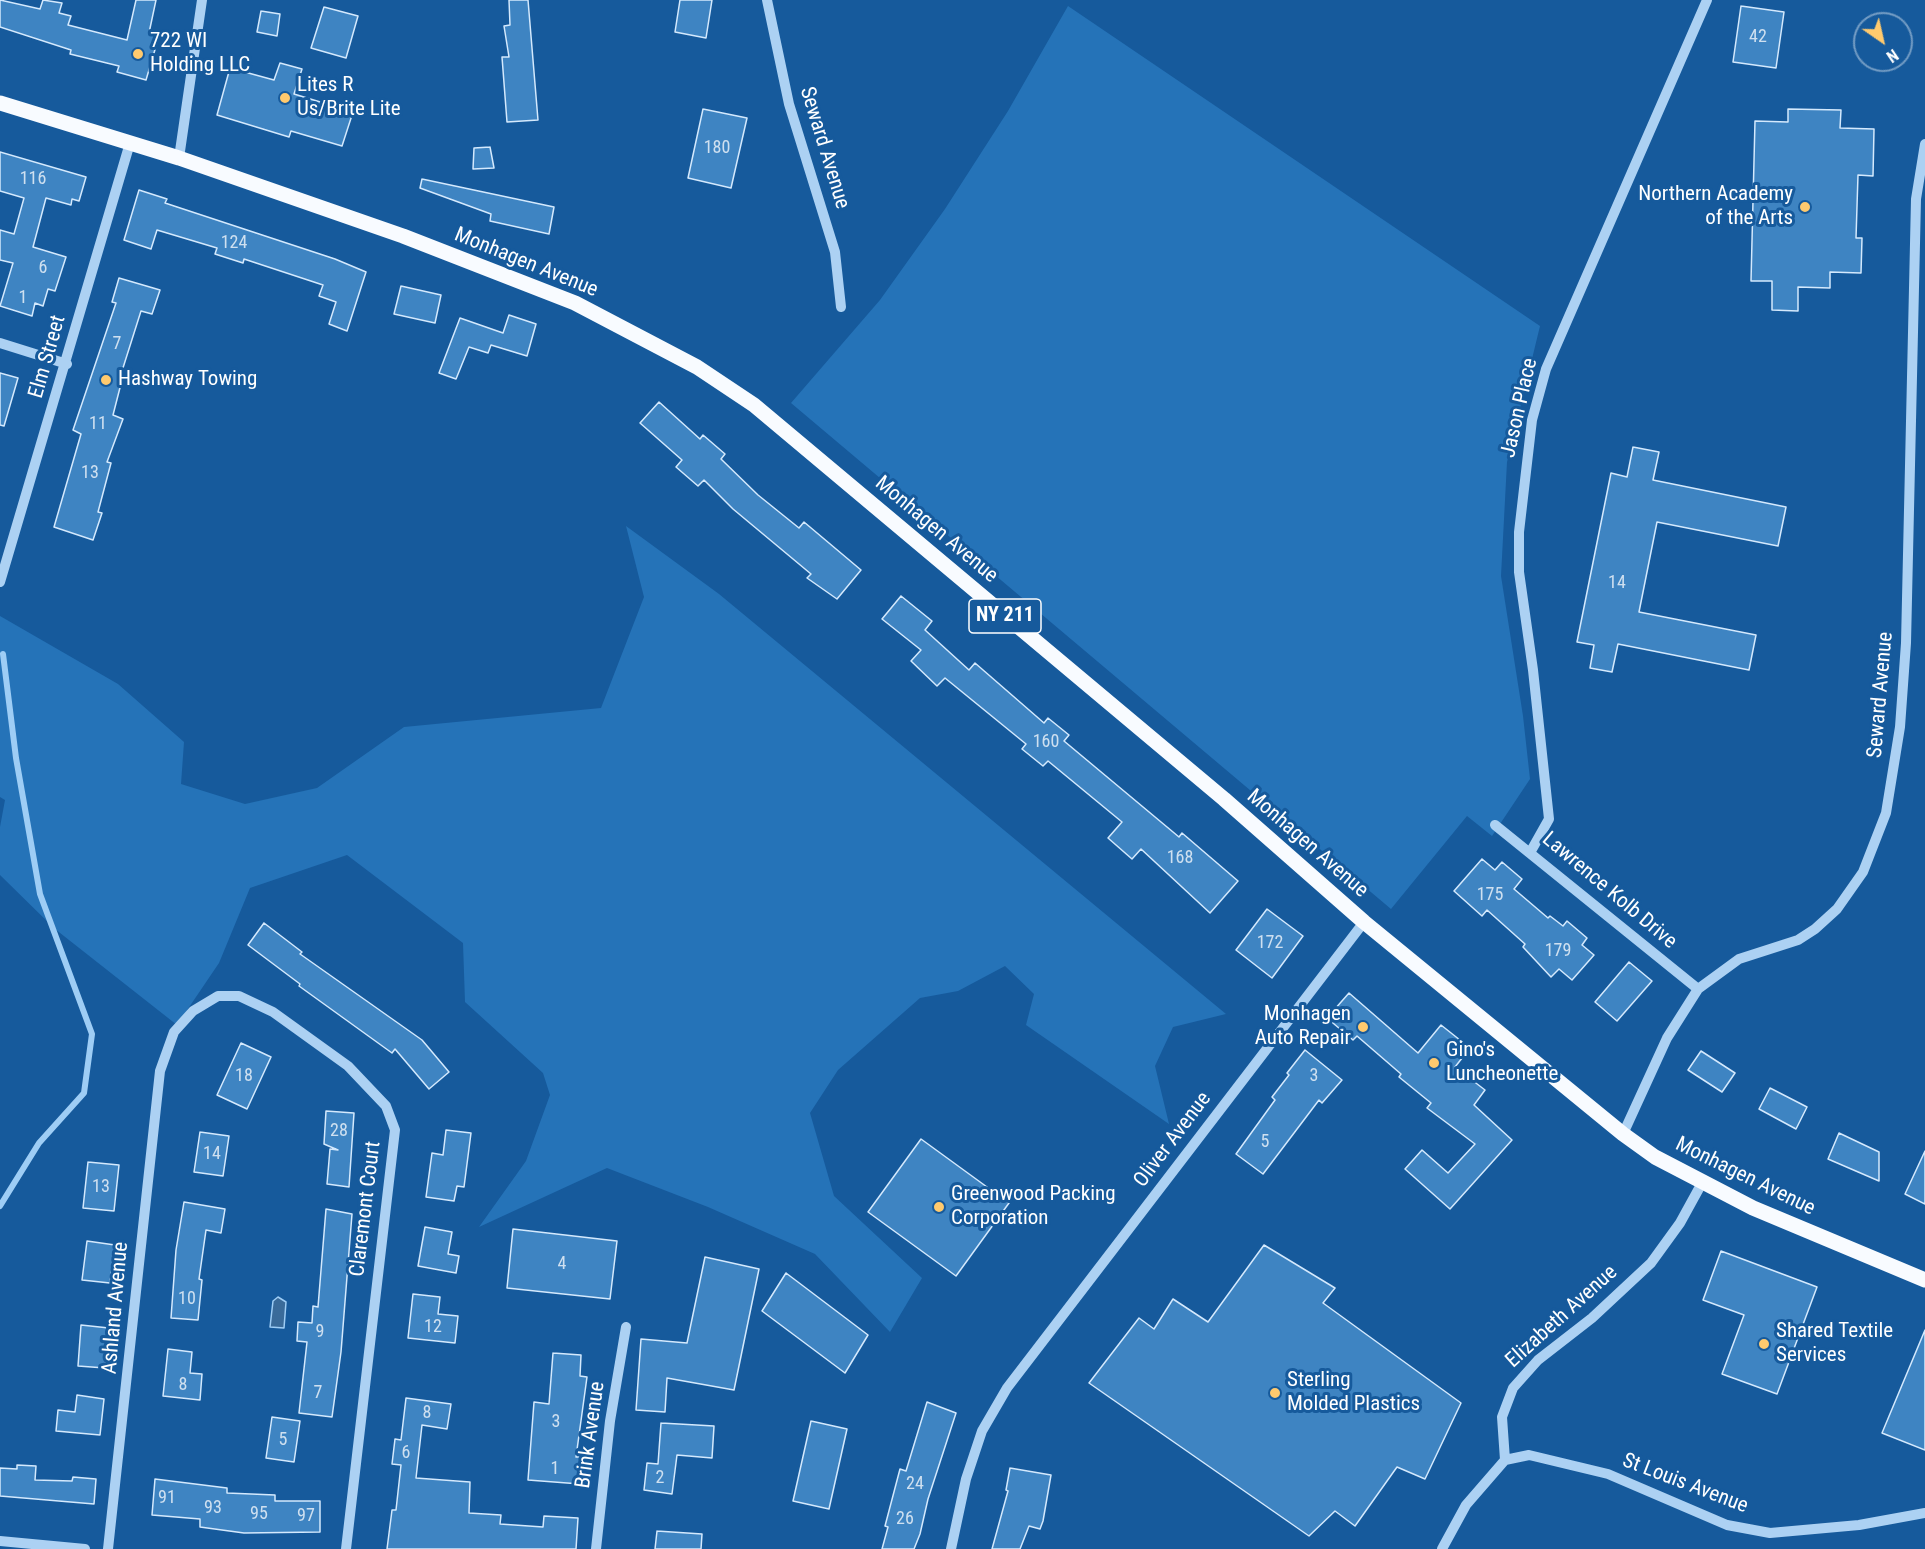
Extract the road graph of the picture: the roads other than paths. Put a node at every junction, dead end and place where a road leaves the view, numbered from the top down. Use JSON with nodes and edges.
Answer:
{"nodes":[{"id":1,"x":202,"y":0,"type":"edge"},
{"id":2,"x":767,"y":0,"type":"edge"},
{"id":3,"x":1707,"y":0,"type":"edge"},
{"id":4,"x":0,"y":103,"type":"edge"},
{"id":5,"x":130,"y":143,"type":"junction"},
{"id":6,"x":1925,"y":144,"type":"edge"},
{"id":7,"x":179,"y":158,"type":"junction"},
{"id":8,"x":1921,"y":200,"type":"edge"},
{"id":9,"x":841,"y":307,"type":"dead end"},
{"id":10,"x":0,"y":343,"type":"edge"},
{"id":11,"x":67,"y":364,"type":"junction"},
{"id":12,"x":3,"y":564,"type":"edge"},
{"id":13,"x":0,"y":582,"type":"edge"},
{"id":14,"x":1495,"y":825,"type":"dead end"},
{"id":15,"x":1531,"y":851,"type":"junction"},
{"id":16,"x":1364,"y":922,"type":"junction"},
{"id":17,"x":1698,"y":988,"type":"junction"},
{"id":18,"x":160,"y":1071,"type":"joint"},
{"id":19,"x":1623,"y":1134,"type":"junction"},
{"id":20,"x":1702,"y":1184,"type":"junction"},
{"id":21,"x":1925,"y":1280,"type":"edge"},
{"id":22,"x":626,"y":1327,"type":"dead end"},
{"id":23,"x":1505,"y":1460,"type":"junction"},
{"id":24,"x":1925,"y":1513,"type":"edge"},
{"id":25,"x":0,"y":1541,"type":"edge"},
{"id":26,"x":86,"y":1549,"type":"edge"},
{"id":27,"x":108,"y":1549,"type":"edge"},
{"id":28,"x":346,"y":1549,"type":"edge"},
{"id":29,"x":596,"y":1549,"type":"edge"},
{"id":30,"x":951,"y":1549,"type":"edge"},
{"id":31,"x":1442,"y":1549,"type":"edge"}],
"edges":[{"from":1,"to":7,"type":"street"},
{"from":2,"to":9,"type":"street","name":"Seward Avenue"},
{"from":3,"to":15,"type":"street","name":"Jason Place"},
{"from":4,"to":5,"type":"main road","name":"Monhagen Avenue","number":"NY 211"},
{"from":5,"to":7,"type":"main road","name":"Monhagen Avenue","number":"NY 211"},
{"from":5,"to":11,"type":"street","name":"Elm Street"},
{"from":6,"to":8,"type":"street","name":"Seward Avenue"},
{"from":7,"to":16,"type":"main road","name":"Monhagen Avenue","number":"NY 211"},
{"from":8,"to":17,"type":"street","name":"Seward Avenue"},
{"from":10,"to":11,"type":"street"},
{"from":11,"to":12,"type":"street","name":"Elm Street"},
{"from":12,"to":13,"type":"street","name":"Elm Street"},
{"from":14,"to":15,"type":"street","name":"Lawrence Kolb Drive"},
{"from":15,"to":17,"type":"street","name":"Lawrence Kolb Drive"},
{"from":16,"to":19,"type":"main road","name":"Monhagen Avenue","number":"NY 211"},
{"from":16,"to":30,"type":"street","name":"Oliver Avenue"},
{"from":17,"to":19,"type":"street","name":"Seward Avenue"},
{"from":18,"to":27,"type":"street","name":"Ashland Avenue"},
{"from":18,"to":28,"type":"street","name":"Claremont Court"},
{"from":19,"to":20,"type":"main road","name":"Monhagen Avenue","number":"NY 211"},
{"from":20,"to":21,"type":"main road","name":"Monhagen Avenue","number":"NY 211"},
{"from":20,"to":23,"type":"street","name":"Elizabeth Avenue"},
{"from":22,"to":29,"type":"street","name":"Brink Avenue"},
{"from":23,"to":24,"type":"street","name":"St Louis Avenue"},
{"from":23,"to":31,"type":"street"},
{"from":25,"to":26,"type":"street"}]}
